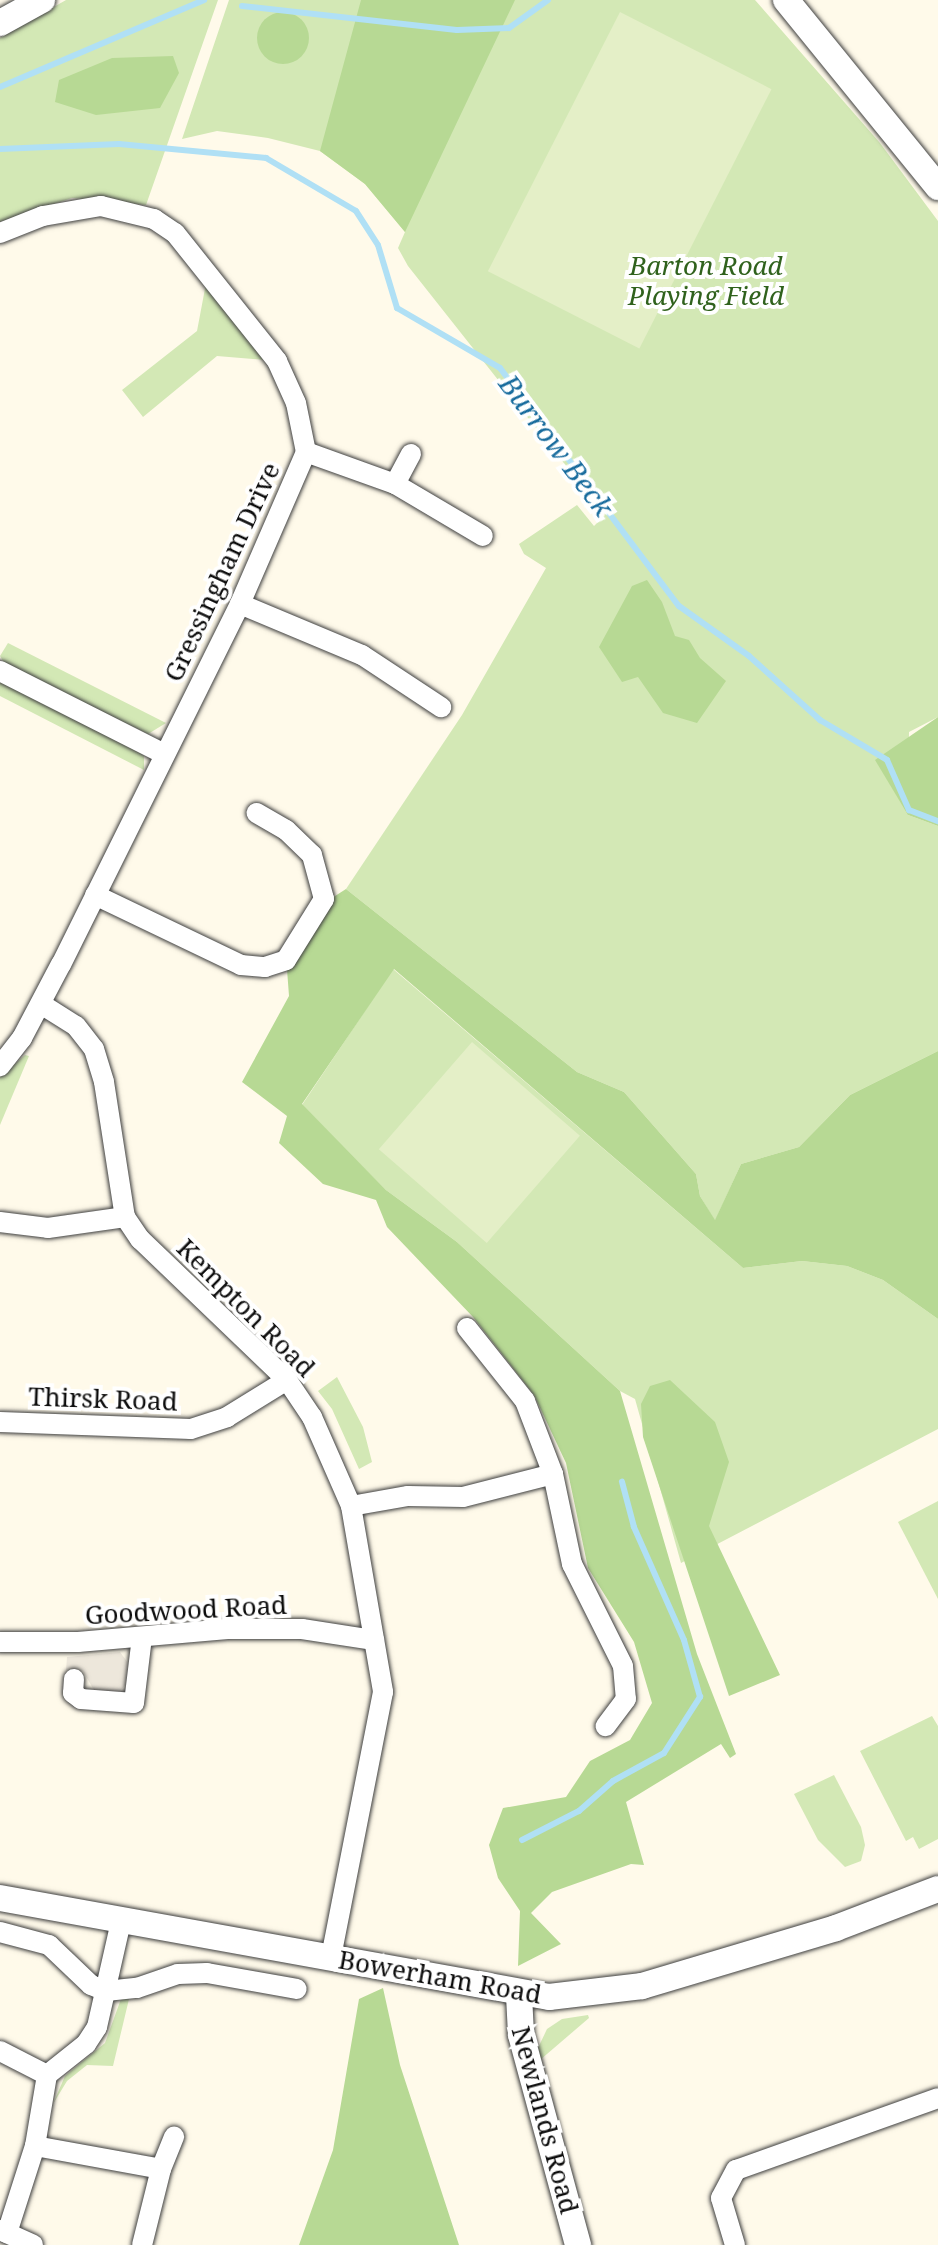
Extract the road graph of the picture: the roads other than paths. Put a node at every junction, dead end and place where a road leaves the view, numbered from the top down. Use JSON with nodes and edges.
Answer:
{"nodes":[{"id":1,"x":42,"y":0,"type":"edge"},
{"id":2,"x":786,"y":0,"type":"edge"},
{"id":3,"x":0,"y":23,"type":"edge"},
{"id":4,"x":938,"y":187,"type":"edge"},
{"id":5,"x":0,"y":233,"type":"edge"},
{"id":6,"x":306,"y":452,"type":"junction"},
{"id":7,"x":411,"y":454,"type":"dead end"},
{"id":8,"x":395,"y":484,"type":"junction"},
{"id":9,"x":483,"y":536,"type":"dead end"},
{"id":10,"x":240,"y":604,"type":"junction"},
{"id":11,"x":0,"y":671,"type":"edge"},
{"id":12,"x":441,"y":707,"type":"dead end"},
{"id":13,"x":164,"y":754,"type":"junction"},
{"id":14,"x":256,"y":813,"type":"dead end"},
{"id":15,"x":95,"y":895,"type":"junction"},
{"id":16,"x":41,"y":1004,"type":"junction"},
{"id":17,"x":0,"y":1066,"type":"edge"},
{"id":18,"x":125,"y":1217,"type":"junction"},
{"id":19,"x":0,"y":1222,"type":"edge"},
{"id":20,"x":467,"y":1328,"type":"dead end"},
{"id":21,"x":287,"y":1380,"type":"junction"},
{"id":22,"x":0,"y":1422,"type":"edge"},
{"id":23,"x":553,"y":1474,"type":"junction"},
{"id":24,"x":351,"y":1506,"type":"junction"},
{"id":25,"x":142,"y":1637,"type":"junction"},
{"id":26,"x":374,"y":1640,"type":"junction"},
{"id":27,"x":0,"y":1642,"type":"edge"},
{"id":28,"x":74,"y":1679,"type":"dead end"},
{"id":29,"x":606,"y":1726,"type":"dead end"},
{"id":30,"x":938,"y":1889,"type":"edge"},
{"id":31,"x":0,"y":1898,"type":"edge"},
{"id":32,"x":121,"y":1921,"type":"junction"},
{"id":33,"x":0,"y":1932,"type":"edge"},
{"id":34,"x":331,"y":1958,"type":"junction"},
{"id":35,"x":297,"y":1989,"type":"dead end"},
{"id":36,"x":106,"y":1991,"type":"junction"},
{"id":37,"x":519,"y":1995,"type":"junction"},
{"id":38,"x":0,"y":2051,"type":"edge"},
{"id":39,"x":47,"y":2075,"type":"junction"},
{"id":40,"x":938,"y":2098,"type":"edge"},
{"id":41,"x":174,"y":2137,"type":"dead end"},
{"id":42,"x":35,"y":2146,"type":"junction"},
{"id":43,"x":161,"y":2169,"type":"junction"},
{"id":44,"x":4,"y":2232,"type":"edge"},
{"id":45,"x":33,"y":2245,"type":"edge"},
{"id":46,"x":142,"y":2245,"type":"edge"},
{"id":47,"x":578,"y":2245,"type":"edge"},
{"id":48,"x":735,"y":2245,"type":"edge"}],
"edges":[{"from":1,"to":3,"type":"street"},
{"from":2,"to":4,"type":"street"},
{"from":5,"to":6,"type":"street","name":"Gressingham Drive"},
{"from":6,"to":8,"type":"street"},
{"from":6,"to":10,"type":"street","name":"Gressingham Drive"},
{"from":7,"to":8,"type":"street"},
{"from":8,"to":9,"type":"street"},
{"from":10,"to":12,"type":"street"},
{"from":10,"to":13,"type":"street","name":"Gressingham Drive"},
{"from":11,"to":13,"type":"street"},
{"from":13,"to":15,"type":"street","name":"Gressingham Drive"},
{"from":14,"to":15,"type":"street"},
{"from":15,"to":16,"type":"street","name":"Gressingham Drive"},
{"from":16,"to":17,"type":"street","name":"Gressingham Drive"},
{"from":16,"to":18,"type":"street","name":"Kempton Road"},
{"from":18,"to":19,"type":"street"},
{"from":18,"to":21,"type":"street","name":"Kempton Road"},
{"from":20,"to":23,"type":"street"},
{"from":21,"to":22,"type":"street","name":"Thirsk Road"},
{"from":21,"to":24,"type":"street","name":"Kempton Road"},
{"from":23,"to":24,"type":"street"},
{"from":23,"to":29,"type":"street"},
{"from":24,"to":26,"type":"street","name":"Kempton Road"},
{"from":25,"to":26,"type":"street","name":"Goodwood Road"},
{"from":25,"to":27,"type":"street","name":"Goodwood Road"},
{"from":25,"to":28,"type":"street"},
{"from":26,"to":34,"type":"street","name":"Kempton Road"},
{"from":30,"to":37,"type":"street","name":"Bowerham Road"},
{"from":31,"to":32,"type":"street","name":"Bowerham Road"},
{"from":32,"to":34,"type":"street","name":"Bowerham Road"},
{"from":32,"to":36,"type":"street"},
{"from":33,"to":36,"type":"street"},
{"from":34,"to":37,"type":"street","name":"Bowerham Road"},
{"from":35,"to":36,"type":"street"},
{"from":36,"to":39,"type":"street"},
{"from":37,"to":47,"type":"street","name":"Newlands Road"},
{"from":38,"to":39,"type":"street"},
{"from":39,"to":42,"type":"street"},
{"from":40,"to":48,"type":"street"},
{"from":41,"to":43,"type":"street"},
{"from":42,"to":43,"type":"street"},
{"from":42,"to":44,"type":"street"},
{"from":43,"to":46,"type":"street"},
{"from":44,"to":45,"type":"street"}]}
